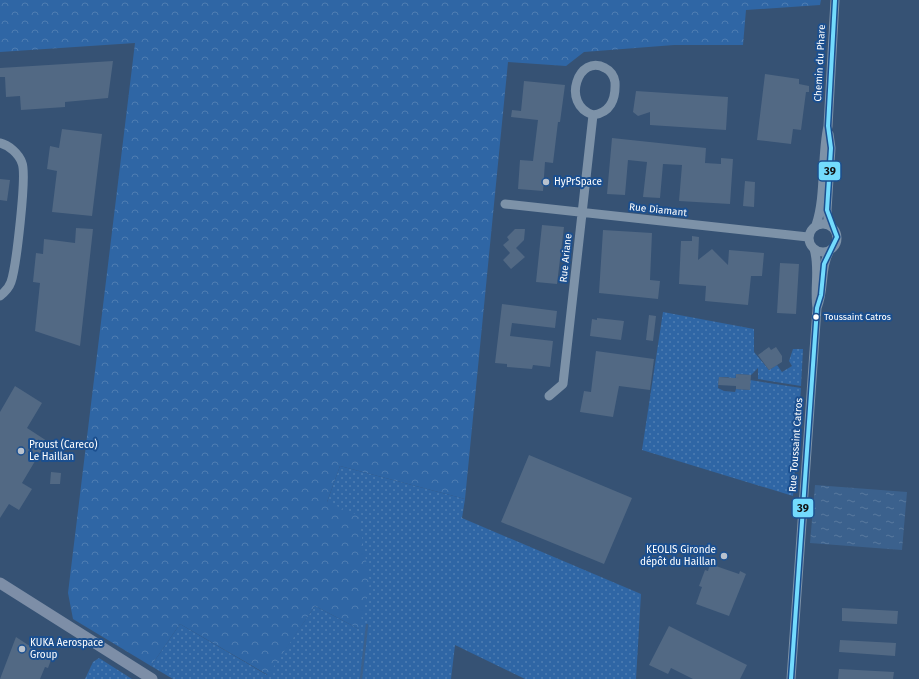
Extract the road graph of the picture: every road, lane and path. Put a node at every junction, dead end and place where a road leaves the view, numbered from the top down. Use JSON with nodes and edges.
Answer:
{"nodes":[{"id":1,"x":835,"y":0,"type":"edge"},
{"id":2,"x":593,"y":116,"type":"junction"},
{"id":3,"x":828,"y":126,"type":"junction"},
{"id":4,"x":0,"y":143,"type":"edge"},
{"id":5,"x":505,"y":204,"type":"dead end"},
{"id":6,"x":582,"y":212,"type":"junction"},
{"id":7,"x":816,"y":225,"type":"junction"},
{"id":8,"x":832,"y":227,"type":"junction"},
{"id":9,"x":808,"y":237,"type":"junction"},
{"id":10,"x":814,"y":249,"type":"junction"},
{"id":11,"x":830,"y":250,"type":"junction"},
{"id":12,"x":0,"y":296,"type":"edge"},
{"id":13,"x":818,"y":308,"type":"junction"},
{"id":14,"x":549,"y":396,"type":"dead end"},
{"id":15,"x":0,"y":583,"type":"edge"},
{"id":16,"x":152,"y":679,"type":"edge"},
{"id":17,"x":791,"y":679,"type":"edge"}],
"edges":[{"from":1,"to":3,"type":"street","name":"Chemin du Phare"},
{"from":2,"to":2,"type":"street"},
{"from":2,"to":6,"type":"street","name":"Rue Ariane"},
{"from":3,"to":7,"type":"street","name":"Chemin du Phare"},
{"from":3,"to":8,"type":"street","name":"Chemin du Phare"},
{"from":4,"to":12,"type":"street"},
{"from":5,"to":6,"type":"street","name":"Rue Diamant"},
{"from":6,"to":9,"type":"street","name":"Rue Diamant"},
{"from":6,"to":14,"type":"street","name":"Rue Ariane"},
{"from":7,"to":8,"type":"street"},
{"from":7,"to":9,"type":"street"},
{"from":8,"to":11,"type":"street"},
{"from":9,"to":10,"type":"street"},
{"from":10,"to":11,"type":"street"},
{"from":10,"to":13,"type":"street","name":"Rue Toussaint Catros"},
{"from":11,"to":13,"type":"street","name":"Rue Toussaint Catros"},
{"from":13,"to":17,"type":"street","name":"Rue Toussaint Catros"},
{"from":15,"to":16,"type":"main road"}]}
